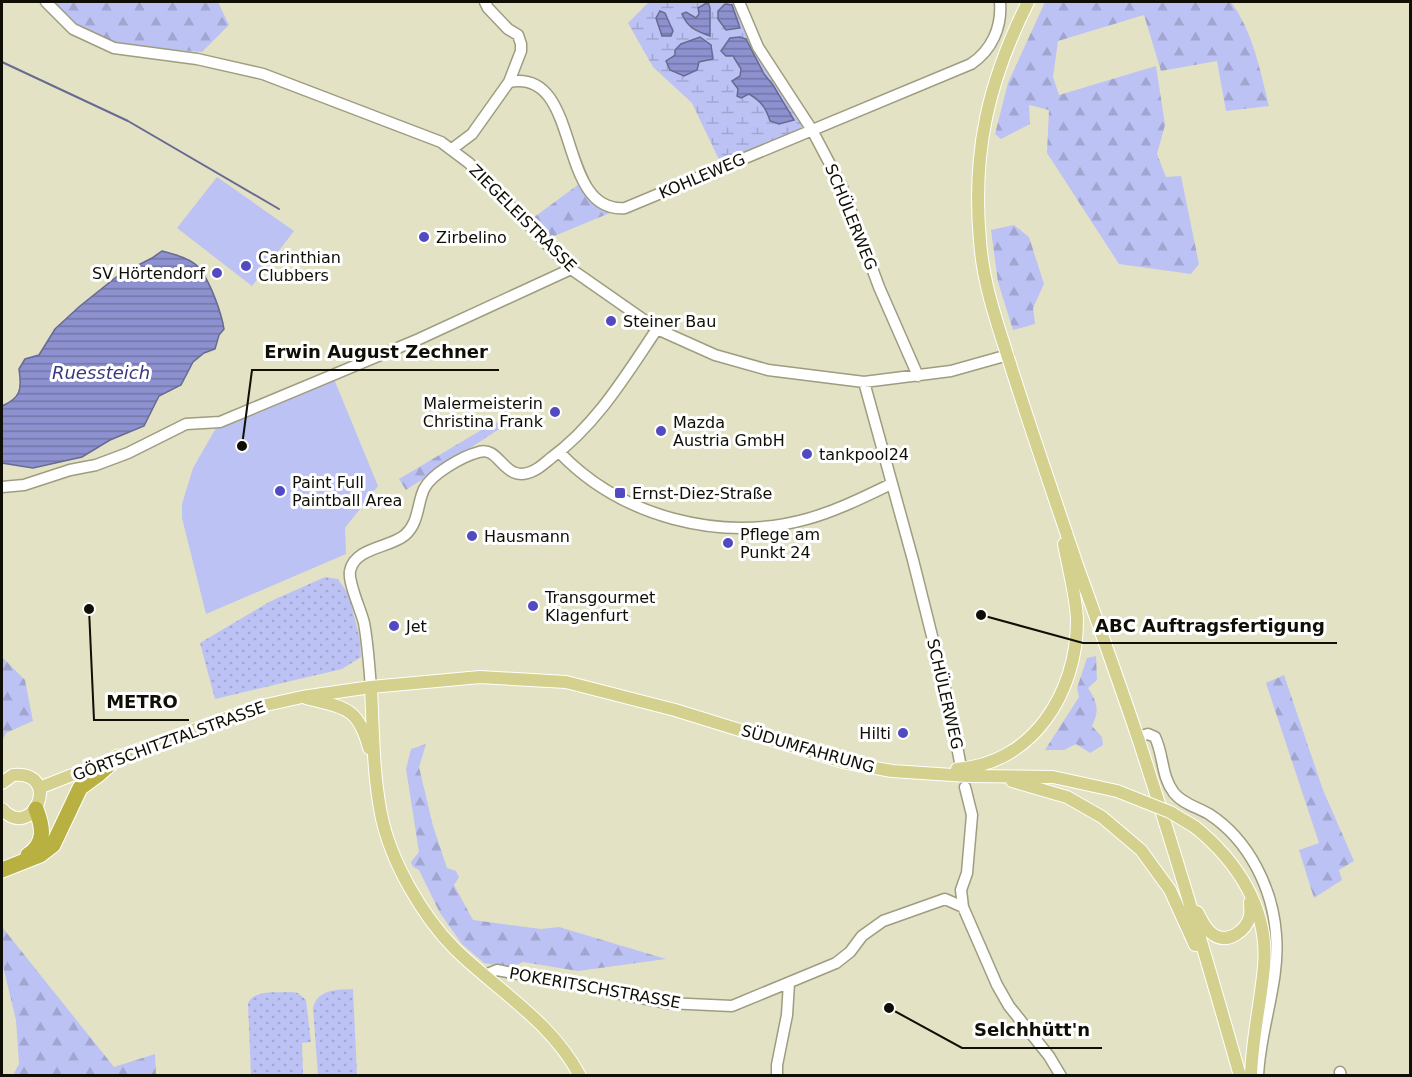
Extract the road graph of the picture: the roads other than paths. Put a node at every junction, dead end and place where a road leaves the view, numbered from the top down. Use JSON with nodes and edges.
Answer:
{"nodes":[{"id":1,"x":46,"y":2,"type":"edge"},
{"id":2,"x":485,"y":2,"type":"edge"},
{"id":3,"x":739,"y":2,"type":"edge"},
{"id":4,"x":1000,"y":2,"type":"edge"},
{"id":5,"x":1028,"y":2,"type":"edge"},
{"id":6,"x":509,"y":82,"type":"junction"},
{"id":7,"x":812,"y":130,"type":"junction"},
{"id":8,"x":452,"y":149,"type":"junction"},
{"id":9,"x":571,"y":269,"type":"junction"},
{"id":10,"x":657,"y":328,"type":"junction"},
{"id":11,"x":1008,"y":355,"type":"junction"},
{"id":12,"x":918,"y":376,"type":"junction"},
{"id":13,"x":864,"y":382,"type":"junction"},
{"id":14,"x":559,"y":452,"type":"junction"},
{"id":15,"x":891,"y":484,"type":"junction"},
{"id":16,"x":2,"y":487,"type":"edge"},
{"id":17,"x":1058,"y":508,"type":"junction"},
{"id":18,"x":371,"y":687,"type":"junction"},
{"id":19,"x":302,"y":697,"type":"junction"},
{"id":20,"x":1137,"y":737,"type":"junction"},
{"id":21,"x":117,"y":757,"type":"junction"},
{"id":22,"x":960,"y":762,"type":"dead end"},
{"id":23,"x":376,"y":772,"type":"junction"},
{"id":24,"x":915,"y":772,"type":"junction"},
{"id":25,"x":990,"y":776,"type":"junction"},
{"id":26,"x":2,"y":783,"type":"edge"},
{"id":27,"x":965,"y":787,"type":"dead end"},
{"id":28,"x":39,"y":788,"type":"junction"},
{"id":29,"x":2,"y":809,"type":"edge"},
{"id":30,"x":36,"y":809,"type":"junction"},
{"id":31,"x":7,"y":867,"type":"edge"},
{"id":32,"x":1248,"y":888,"type":"junction"},
{"id":33,"x":961,"y":890,"type":"junction"},
{"id":34,"x":1187,"y":893,"type":"junction"},
{"id":35,"x":945,"y":899,"type":"junction"},
{"id":36,"x":963,"y":907,"type":"junction"},
{"id":37,"x":485,"y":975,"type":"junction"},
{"id":38,"x":1209,"y":975,"type":"junction"},
{"id":39,"x":789,"y":983,"type":"junction"},
{"id":40,"x":580,"y":1076,"type":"edge"},
{"id":41,"x":777,"y":1076,"type":"edge"},
{"id":42,"x":1061,"y":1076,"type":"edge"},
{"id":43,"x":1240,"y":1076,"type":"edge"},
{"id":44,"x":1251,"y":1076,"type":"edge"},
{"id":45,"x":1258,"y":1076,"type":"edge"}],
"edges":[{"from":1,"to":8,"type":"street","name":"ZIEGELEISTRASSE"},
{"from":2,"to":6,"type":"street"},
{"from":3,"to":7,"type":"street","name":"SCHÜLERWEG"},
{"from":4,"to":7,"type":"street","name":"KOHLEWEG"},
{"from":5,"to":11,"type":"main road"},
{"from":6,"to":7,"type":"street","name":"KOHLEWEG"},
{"from":6,"to":8,"type":"street"},
{"from":7,"to":12,"type":"street","name":"SCHÜLERWEG"},
{"from":8,"to":9,"type":"street","name":"ZIEGELEISTRASSE"},
{"from":9,"to":10,"type":"street","name":"ZIEGELEISTRASSE"},
{"from":9,"to":16,"type":"street"},
{"from":10,"to":13,"type":"street","name":"ZIEGELEISTRASSE"},
{"from":10,"to":14,"type":"street"},
{"from":11,"to":12,"type":"street","name":"ZIEGELEISTRASSE"},
{"from":11,"to":17,"type":"main road"},
{"from":12,"to":13,"type":"street","name":"ZIEGELEISTRASSE"},
{"from":13,"to":15,"type":"street","name":"SCHÜLERWEG"},
{"from":14,"to":15,"type":"street"},
{"from":14,"to":18,"type":"street"},
{"from":15,"to":22,"type":"street","name":"SCHÜLERWEG"},
{"from":17,"to":20,"type":"main road"},
{"from":17,"to":24,"type":"main road"},
{"from":18,"to":19,"type":"main road","name":"GÖRTSCHITZTALSTRASSE"},
{"from":18,"to":23,"type":"main road"},
{"from":18,"to":24,"type":"main road","name":"SÜDUMFAHRUNG"},
{"from":19,"to":21,"type":"main road","name":"GÖRTSCHITZTALSTRASSE"},
{"from":19,"to":23,"type":"main road"},
{"from":20,"to":34,"type":"main road"},
{"from":20,"to":45,"type":"street"},
{"from":21,"to":28,"type":"main road","name":"GÖRTSCHITZTALSTRASSE"},
{"from":21,"to":31,"type":"highway"},
{"from":23,"to":37,"type":"main road"},
{"from":24,"to":25,"type":"main road","name":"SÜDUMFAHRUNG"},
{"from":25,"to":32,"type":"main road","name":"SÜDUMFAHRUNG","bridge":true},
{"from":25,"to":38,"type":"main road"},
{"from":26,"to":28,"type":"main road"},
{"from":27,"to":33,"type":"street"},
{"from":28,"to":30,"type":"main road"},
{"from":29,"to":30,"type":"main road"},
{"from":30,"to":31,"type":"highway"},
{"from":32,"to":34,"type":"main road"},
{"from":32,"to":44,"type":"main road","name":"SÜDUMFAHRUNG"},
{"from":33,"to":35,"type":"street","name":"POKERITSCHSTRASSE"},
{"from":33,"to":36,"type":"street"},
{"from":34,"to":38,"type":"main road"},
{"from":35,"to":36,"type":"street"},
{"from":35,"to":39,"type":"street","name":"POKERITSCHSTRASSE"},
{"from":36,"to":42,"type":"street"},
{"from":37,"to":39,"type":"street","name":"POKERITSCHSTRASSE"},
{"from":37,"to":40,"type":"main road"},
{"from":38,"to":43,"type":"main road"},
{"from":39,"to":41,"type":"street"}]}
